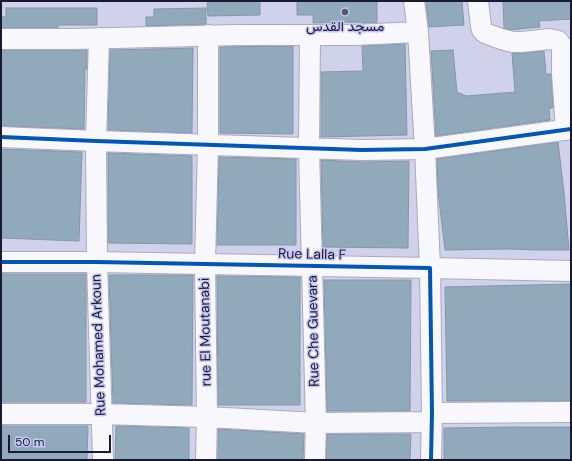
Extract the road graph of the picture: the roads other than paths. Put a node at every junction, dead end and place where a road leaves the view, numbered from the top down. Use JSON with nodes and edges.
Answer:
{"nodes":[{"id":1,"x":414,"y":1,"type":"edge"},
{"id":2,"x":478,"y":1,"type":"edge"},
{"id":3,"x":418,"y":32,"type":"junction"},
{"id":4,"x":208,"y":35,"type":"junction"},
{"id":5,"x":310,"y":35,"type":"junction"},
{"id":6,"x":98,"y":38,"type":"junction"},
{"id":7,"x":1,"y":39,"type":"edge"},
{"id":8,"x":569,"y":130,"type":"edge"},
{"id":9,"x":1,"y":137,"type":"edge"},
{"id":10,"x":96,"y":141,"type":"junction"},
{"id":11,"x":208,"y":145,"type":"junction"},
{"id":12,"x":310,"y":149,"type":"junction"},
{"id":13,"x":425,"y":149,"type":"junction"},
{"id":14,"x":1,"y":262,"type":"edge"},
{"id":15,"x":97,"y":262,"type":"junction"},
{"id":16,"x":205,"y":264,"type":"junction"},
{"id":17,"x":312,"y":266,"type":"junction"},
{"id":18,"x":430,"y":268,"type":"junction"},
{"id":19,"x":571,"y":271,"type":"edge"},
{"id":20,"x":571,"y":412,"type":"edge"},
{"id":21,"x":1,"y":414,"type":"edge"},
{"id":22,"x":101,"y":414,"type":"junction"},
{"id":23,"x":207,"y":417,"type":"junction"},
{"id":24,"x":431,"y":418,"type":"junction"},
{"id":25,"x":316,"y":423,"type":"junction"},
{"id":26,"x":103,"y":460,"type":"edge"},
{"id":27,"x":206,"y":460,"type":"edge"},
{"id":28,"x":315,"y":460,"type":"edge"},
{"id":29,"x":431,"y":460,"type":"edge"}],
"edges":[{"from":1,"to":3,"type":"street"},
{"from":2,"to":8,"type":"street"},
{"from":3,"to":5,"type":"street"},
{"from":3,"to":13,"type":"street"},
{"from":4,"to":5,"type":"street"},
{"from":4,"to":6,"type":"street"},
{"from":4,"to":11,"type":"street","name":"rue El Moutanabi"},
{"from":5,"to":12,"type":"street","name":"Rue Che Guevara"},
{"from":6,"to":7,"type":"street"},
{"from":6,"to":10,"type":"street","name":"Rue Mohamed Arkoun"},
{"from":8,"to":13,"type":"street"},
{"from":9,"to":10,"type":"street"},
{"from":10,"to":11,"type":"street"},
{"from":10,"to":15,"type":"street","name":"Rue Mohamed Arkoun"},
{"from":11,"to":12,"type":"street"},
{"from":11,"to":16,"type":"street","name":"rue El Moutanabi"},
{"from":12,"to":13,"type":"street"},
{"from":12,"to":17,"type":"street","name":"Rue Che Guevara"},
{"from":13,"to":18,"type":"street"},
{"from":14,"to":15,"type":"street","name":"Rue Lalla F"},
{"from":15,"to":16,"type":"street","name":"Rue Lalla F"},
{"from":15,"to":22,"type":"street","name":"Rue Mohamed Arkoun"},
{"from":16,"to":17,"type":"street","name":"Rue Lalla F"},
{"from":16,"to":23,"type":"street","name":"rue El Moutanabi"},
{"from":17,"to":18,"type":"street","name":"Rue Lalla F"},
{"from":17,"to":25,"type":"street","name":"Rue Che Guevara"},
{"from":18,"to":19,"type":"street","name":"Rue Lalla F"},
{"from":18,"to":24,"type":"street"},
{"from":20,"to":24,"type":"street"},
{"from":21,"to":22,"type":"street"},
{"from":22,"to":23,"type":"street"},
{"from":22,"to":26,"type":"street","name":"Rue Mohamed Arkoun"},
{"from":23,"to":25,"type":"street"},
{"from":23,"to":27,"type":"street","name":"rue El Moutanabi"},
{"from":24,"to":25,"type":"street"},
{"from":24,"to":29,"type":"street"},
{"from":25,"to":28,"type":"street","name":"Rue Che Guevara"}]}
